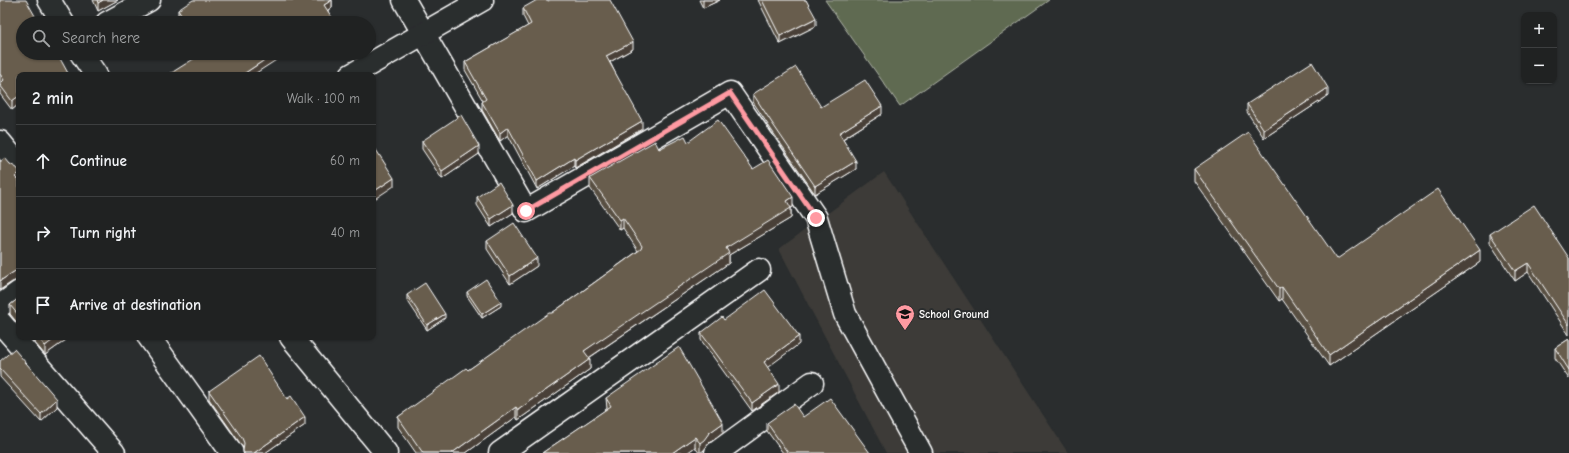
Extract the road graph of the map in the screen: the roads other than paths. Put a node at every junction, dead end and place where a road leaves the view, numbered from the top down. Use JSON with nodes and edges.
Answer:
{"nodes":[{"id":1,"x":49,"y":0,"type":"edge"},
{"id":2,"x":149,"y":0,"type":"edge"},
{"id":3,"x":404,"y":0,"type":"edge"},
{"id":4,"x":482,"y":0,"type":"edge"},
{"id":5,"x":59,"y":16,"type":"edge"},
{"id":6,"x":119,"y":16,"type":"edge"},
{"id":7,"x":423,"y":34,"type":"junction"},
{"id":8,"x":86,"y":60,"type":"edge"},
{"id":9,"x":94,"y":72,"type":"edge"},
{"id":10,"x":356,"y":72,"type":"edge"},
{"id":11,"x":0,"y":142,"type":"edge"},
{"id":12,"x":16,"y":161,"type":"edge"},
{"id":13,"x":759,"y":270,"type":"dead end"},
{"id":14,"x":16,"y":294,"type":"edge"},
{"id":15,"x":0,"y":306,"type":"edge"},
{"id":16,"x":0,"y":322,"type":"edge"},
{"id":17,"x":151,"y":340,"type":"edge"},
{"id":18,"x":293,"y":340,"type":"edge"},
{"id":19,"x":812,"y":383,"type":"dead end"},
{"id":20,"x":114,"y":453,"type":"edge"},
{"id":21,"x":232,"y":453,"type":"edge"},
{"id":22,"x":386,"y":453,"type":"edge"},
{"id":23,"x":500,"y":453,"type":"edge"},
{"id":24,"x":716,"y":453,"type":"edge"},
{"id":25,"x":921,"y":453,"type":"edge"}],
"edges":[{"from":1,"to":5,"type":"street"},
{"from":2,"to":6,"type":"street"},
{"from":3,"to":7,"type":"street"},
{"from":4,"to":7,"type":"street"},
{"from":7,"to":10,"type":"street"},
{"from":7,"to":25,"type":"street"},
{"from":8,"to":9,"type":"street"},
{"from":11,"to":12,"type":"street"},
{"from":13,"to":23,"type":"street"},
{"from":14,"to":15,"type":"street"},
{"from":16,"to":20,"type":"street"},
{"from":17,"to":21,"type":"street"},
{"from":18,"to":22,"type":"street"},
{"from":19,"to":24,"type":"street"}]}
